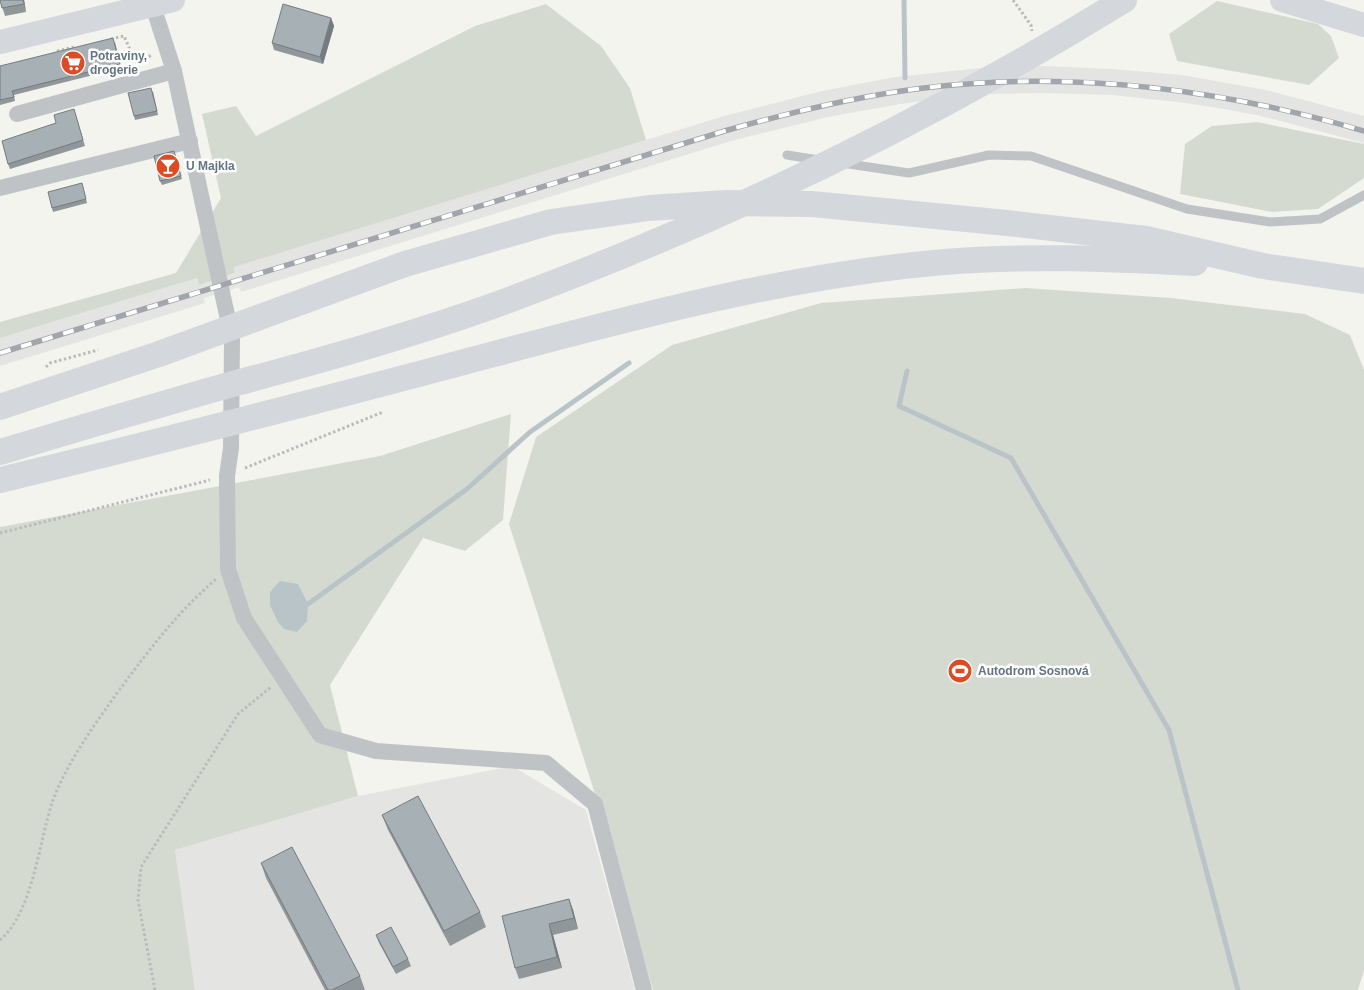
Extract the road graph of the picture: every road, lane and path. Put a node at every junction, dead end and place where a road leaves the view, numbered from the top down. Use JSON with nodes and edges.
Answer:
{"nodes":[{"id":1,"x":1013,"y":0,"type":"edge"},
{"id":2,"x":1124,"y":0,"type":"edge"},
{"id":3,"x":1282,"y":0,"type":"edge"},
{"id":4,"x":159,"y":2,"type":"edge"},
{"id":5,"x":1364,"y":25,"type":"edge"},
{"id":6,"x":1032,"y":35,"type":"dead end"},
{"id":7,"x":105,"y":41,"type":"edge"},
{"id":8,"x":0,"y":42,"type":"edge"},
{"id":9,"x":76,"y":47,"type":"edge"},
{"id":10,"x":167,"y":49,"type":"junction"},
{"id":11,"x":48,"y":53,"type":"edge"},
{"id":12,"x":174,"y":71,"type":"junction"},
{"id":13,"x":17,"y":114,"type":"dead end"},
{"id":14,"x":190,"y":140,"type":"junction"},
{"id":15,"x":787,"y":155,"type":"dead end"},
{"id":16,"x":0,"y":188,"type":"edge"},
{"id":17,"x":1364,"y":195,"type":"edge"},
{"id":18,"x":1263,"y":266,"type":"junction"},
{"id":19,"x":1364,"y":280,"type":"edge"},
{"id":20,"x":209,"y":391,"type":"junction"},
{"id":21,"x":0,"y":407,"type":"edge"},
{"id":22,"x":383,"y":412,"type":"dead end"},
{"id":23,"x":0,"y":437,"type":"edge"},
{"id":24,"x":0,"y":452,"type":"edge"},
{"id":25,"x":226,"y":476,"type":"junction"},
{"id":26,"x":0,"y":480,"type":"edge"},
{"id":27,"x":0,"y":533,"type":"edge"},
{"id":28,"x":228,"y":569,"type":"junction"},
{"id":29,"x":283,"y":678,"type":"junction"},
{"id":30,"x":0,"y":940,"type":"edge"},
{"id":31,"x":155,"y":990,"type":"edge"},
{"id":32,"x":644,"y":990,"type":"edge"}],
"edges":[{"from":1,"to":6,"type":"path"},
{"from":2,"to":20,"type":"main road"},
{"from":3,"to":5,"type":"street"},
{"from":4,"to":8,"type":"street"},
{"from":4,"to":10,"type":"street"},
{"from":7,"to":10,"type":"path"},
{"from":9,"to":11,"type":"path"},
{"from":10,"to":12,"type":"street"},
{"from":12,"to":13,"type":"street"},
{"from":12,"to":14,"type":"street"},
{"from":14,"to":16,"type":"street"},
{"from":14,"to":25,"type":"street"},
{"from":15,"to":17,"type":"lane"},
{"from":18,"to":19,"type":"main road"},
{"from":18,"to":21,"type":"main road"},
{"from":18,"to":26,"type":"main road"},
{"from":20,"to":23,"type":"main road"},
{"from":20,"to":24,"type":"main road"},
{"from":22,"to":25,"type":"path"},
{"from":25,"to":27,"type":"path"},
{"from":25,"to":28,"type":"street"},
{"from":28,"to":29,"type":"street"},
{"from":28,"to":30,"type":"path"},
{"from":29,"to":31,"type":"path"},
{"from":29,"to":32,"type":"street"}]}
